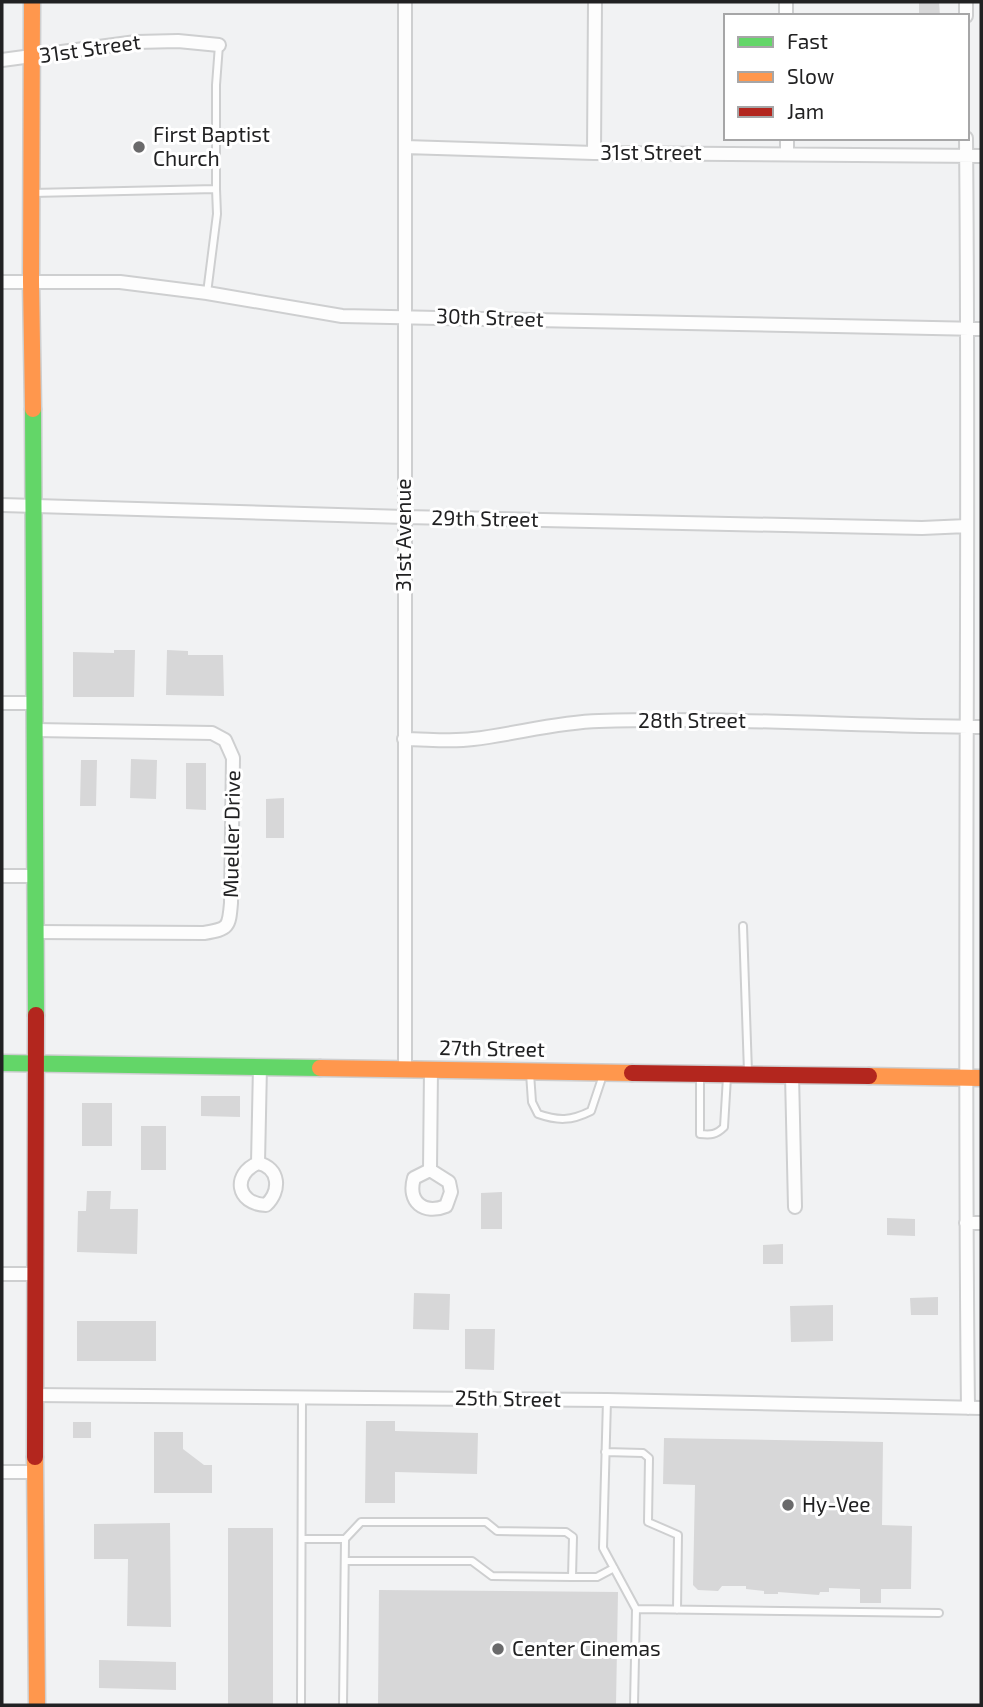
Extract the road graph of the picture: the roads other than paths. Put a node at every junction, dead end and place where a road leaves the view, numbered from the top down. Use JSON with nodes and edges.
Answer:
{"nodes":[{"id":1,"x":32,"y":2,"type":"edge"},
{"id":2,"x":405,"y":2,"type":"edge"},
{"id":3,"x":595,"y":2,"type":"edge"},
{"id":4,"x":219,"y":45,"type":"joint"},
{"id":5,"x":32,"y":57,"type":"junction"},
{"id":6,"x":2,"y":60,"type":"edge"},
{"id":7,"x":787,"y":140,"type":"edge"},
{"id":8,"x":966,"y":140,"type":"edge"},
{"id":9,"x":405,"y":147,"type":"junction"},
{"id":10,"x":594,"y":153,"type":"junction"},
{"id":11,"x":787,"y":153,"type":"junction"},
{"id":12,"x":966,"y":155,"type":"junction"},
{"id":13,"x":981,"y":156,"type":"edge"},
{"id":14,"x":216,"y":189,"type":"junction"},
{"id":15,"x":31,"y":193,"type":"junction"},
{"id":16,"x":2,"y":282,"type":"edge"},
{"id":17,"x":31,"y":282,"type":"junction"},
{"id":18,"x":206,"y":293,"type":"junction"},
{"id":19,"x":404,"y":316,"type":"junction"},
{"id":20,"x":975,"y":329,"type":"edge"},
{"id":21,"x":2,"y":505,"type":"edge"},
{"id":22,"x":35,"y":505,"type":"junction"},
{"id":23,"x":405,"y":517,"type":"junction"},
{"id":24,"x":967,"y":526,"type":"junction"},
{"id":25,"x":2,"y":703,"type":"edge"},
{"id":26,"x":36,"y":703,"type":"junction"},
{"id":27,"x":966,"y":727,"type":"junction"},
{"id":28,"x":981,"y":727,"type":"edge"},
{"id":29,"x":36,"y":730,"type":"junction"},
{"id":30,"x":404,"y":739,"type":"junction"},
{"id":31,"x":2,"y":876,"type":"edge"},
{"id":32,"x":36,"y":876,"type":"junction"},
{"id":33,"x":966,"y":904,"type":"junction"},
{"id":34,"x":981,"y":904,"type":"edge"},
{"id":35,"x":743,"y":926,"type":"dead end"},
{"id":36,"x":36,"y":932,"type":"junction"},
{"id":37,"x":36,"y":1062,"type":"junction"},
{"id":38,"x":2,"y":1063,"type":"edge"},
{"id":39,"x":260,"y":1066,"type":"junction"},
{"id":40,"x":405,"y":1069,"type":"junction"},
{"id":41,"x":432,"y":1069,"type":"junction"},
{"id":42,"x":530,"y":1071,"type":"junction"},
{"id":43,"x":604,"y":1072,"type":"junction"},
{"id":44,"x":700,"y":1073,"type":"junction"},
{"id":45,"x":727,"y":1074,"type":"junction"},
{"id":46,"x":748,"y":1074,"type":"junction"},
{"id":47,"x":792,"y":1075,"type":"junction"},
{"id":48,"x":973,"y":1078,"type":"edge"},
{"id":49,"x":258,"y":1163,"type":"dead end"},
{"id":50,"x":430,"y":1170,"type":"dead end"},
{"id":51,"x":795,"y":1207,"type":"dead end"},
{"id":52,"x":966,"y":1223,"type":"junction"},
{"id":53,"x":981,"y":1223,"type":"edge"},
{"id":54,"x":35,"y":1273,"type":"junction"},
{"id":55,"x":2,"y":1274,"type":"edge"},
{"id":56,"x":35,"y":1395,"type":"junction"},
{"id":57,"x":302,"y":1397,"type":"junction"},
{"id":58,"x":607,"y":1400,"type":"junction"},
{"id":59,"x":975,"y":1408,"type":"edge"},
{"id":60,"x":606,"y":1452,"type":"junction"},
{"id":61,"x":2,"y":1472,"type":"edge"},
{"id":62,"x":35,"y":1472,"type":"junction"},
{"id":63,"x":302,"y":1539,"type":"junction"},
{"id":64,"x":345,"y":1539,"type":"junction"},
{"id":65,"x":345,"y":1561,"type":"junction"},
{"id":66,"x":614,"y":1568,"type":"junction"},
{"id":67,"x":572,"y":1577,"type":"junction"},
{"id":68,"x":636,"y":1609,"type":"junction"},
{"id":69,"x":677,"y":1610,"type":"junction"},
{"id":70,"x":939,"y":1613,"type":"dead end"},
{"id":71,"x":37,"y":1705,"type":"edge"},
{"id":72,"x":302,"y":1705,"type":"edge"},
{"id":73,"x":343,"y":1705,"type":"edge"},
{"id":74,"x":634,"y":1705,"type":"edge"}],
"edges":[{"from":1,"to":5,"type":"main road"},
{"from":2,"to":9,"type":"street","name":"31st Avenue"},
{"from":3,"to":10,"type":"street"},
{"from":4,"to":5,"type":"street","name":"31st Street"},
{"from":4,"to":14,"type":"lane"},
{"from":5,"to":6,"type":"street","name":"31st Street"},
{"from":5,"to":15,"type":"main road"},
{"from":7,"to":11,"type":"street"},
{"from":8,"to":12,"type":"street"},
{"from":9,"to":10,"type":"street","name":"31st Street"},
{"from":9,"to":19,"type":"street","name":"31st Avenue"},
{"from":10,"to":11,"type":"street","name":"31st Street"},
{"from":11,"to":12,"type":"street","name":"31st Street"},
{"from":12,"to":13,"type":"street","name":"31st Street"},
{"from":12,"to":20,"type":"street"},
{"from":14,"to":15,"type":"lane"},
{"from":14,"to":18,"type":"lane"},
{"from":15,"to":17,"type":"main road"},
{"from":16,"to":17,"type":"street","name":"30th Street"},
{"from":17,"to":18,"type":"street","name":"30th Street"},
{"from":17,"to":22,"type":"main road"},
{"from":18,"to":19,"type":"street","name":"30th Street"},
{"from":19,"to":20,"type":"street","name":"30th Street"},
{"from":19,"to":23,"type":"street","name":"31st Avenue"},
{"from":20,"to":24,"type":"street"},
{"from":21,"to":22,"type":"street","name":"29th Street"},
{"from":22,"to":23,"type":"street","name":"29th Street"},
{"from":22,"to":26,"type":"main road"},
{"from":23,"to":24,"type":"street","name":"29th Street"},
{"from":23,"to":30,"type":"street","name":"31st Avenue"},
{"from":24,"to":27,"type":"street"},
{"from":25,"to":26,"type":"street"},
{"from":26,"to":29,"type":"main road"},
{"from":27,"to":28,"type":"street","name":"28th Street"},
{"from":27,"to":30,"type":"street","name":"28th Street"},
{"from":27,"to":33,"type":"street"},
{"from":29,"to":32,"type":"main road"},
{"from":29,"to":36,"type":"street","name":"Mueller Drive"},
{"from":30,"to":40,"type":"street","name":"31st Avenue"},
{"from":31,"to":32,"type":"street"},
{"from":32,"to":36,"type":"main road"},
{"from":33,"to":34,"type":"street"},
{"from":33,"to":48,"type":"street"},
{"from":35,"to":46,"type":"lane"},
{"from":36,"to":37,"type":"main road"},
{"from":37,"to":38,"type":"main road","name":"27th Street"},
{"from":37,"to":39,"type":"main road","name":"27th Street"},
{"from":37,"to":54,"type":"main road"},
{"from":39,"to":40,"type":"main road","name":"27th Street"},
{"from":39,"to":49,"type":"street"},
{"from":40,"to":41,"type":"main road","name":"27th Street"},
{"from":41,"to":42,"type":"main road","name":"27th Street"},
{"from":41,"to":50,"type":"street"},
{"from":42,"to":43,"type":"main road","name":"27th Street"},
{"from":42,"to":43,"type":"lane"},
{"from":43,"to":44,"type":"main road","name":"27th Street"},
{"from":44,"to":45,"type":"main road","name":"27th Street"},
{"from":44,"to":45,"type":"lane"},
{"from":45,"to":46,"type":"main road","name":"27th Street"},
{"from":46,"to":47,"type":"main road","name":"27th Street"},
{"from":47,"to":48,"type":"main road","name":"27th Street"},
{"from":47,"to":51,"type":"street"},
{"from":48,"to":52,"type":"street"},
{"from":52,"to":53,"type":"street"},
{"from":52,"to":59,"type":"street"},
{"from":54,"to":55,"type":"street"},
{"from":54,"to":56,"type":"main road"},
{"from":56,"to":57,"type":"street","name":"25th Street"},
{"from":56,"to":62,"type":"main road"},
{"from":57,"to":58,"type":"street","name":"25th Street"},
{"from":57,"to":63,"type":"lane"},
{"from":58,"to":59,"type":"street","name":"25th Street"},
{"from":58,"to":60,"type":"lane"},
{"from":60,"to":66,"type":"lane"},
{"from":60,"to":69,"type":"lane"},
{"from":61,"to":62,"type":"street"},
{"from":62,"to":71,"type":"main road"},
{"from":63,"to":64,"type":"lane"},
{"from":63,"to":72,"type":"lane"},
{"from":64,"to":65,"type":"lane"},
{"from":64,"to":67,"type":"lane"},
{"from":65,"to":67,"type":"lane"},
{"from":65,"to":73,"type":"lane"},
{"from":66,"to":67,"type":"lane"},
{"from":66,"to":68,"type":"lane"},
{"from":68,"to":69,"type":"lane"},
{"from":68,"to":74,"type":"lane"},
{"from":69,"to":70,"type":"lane"}]}
